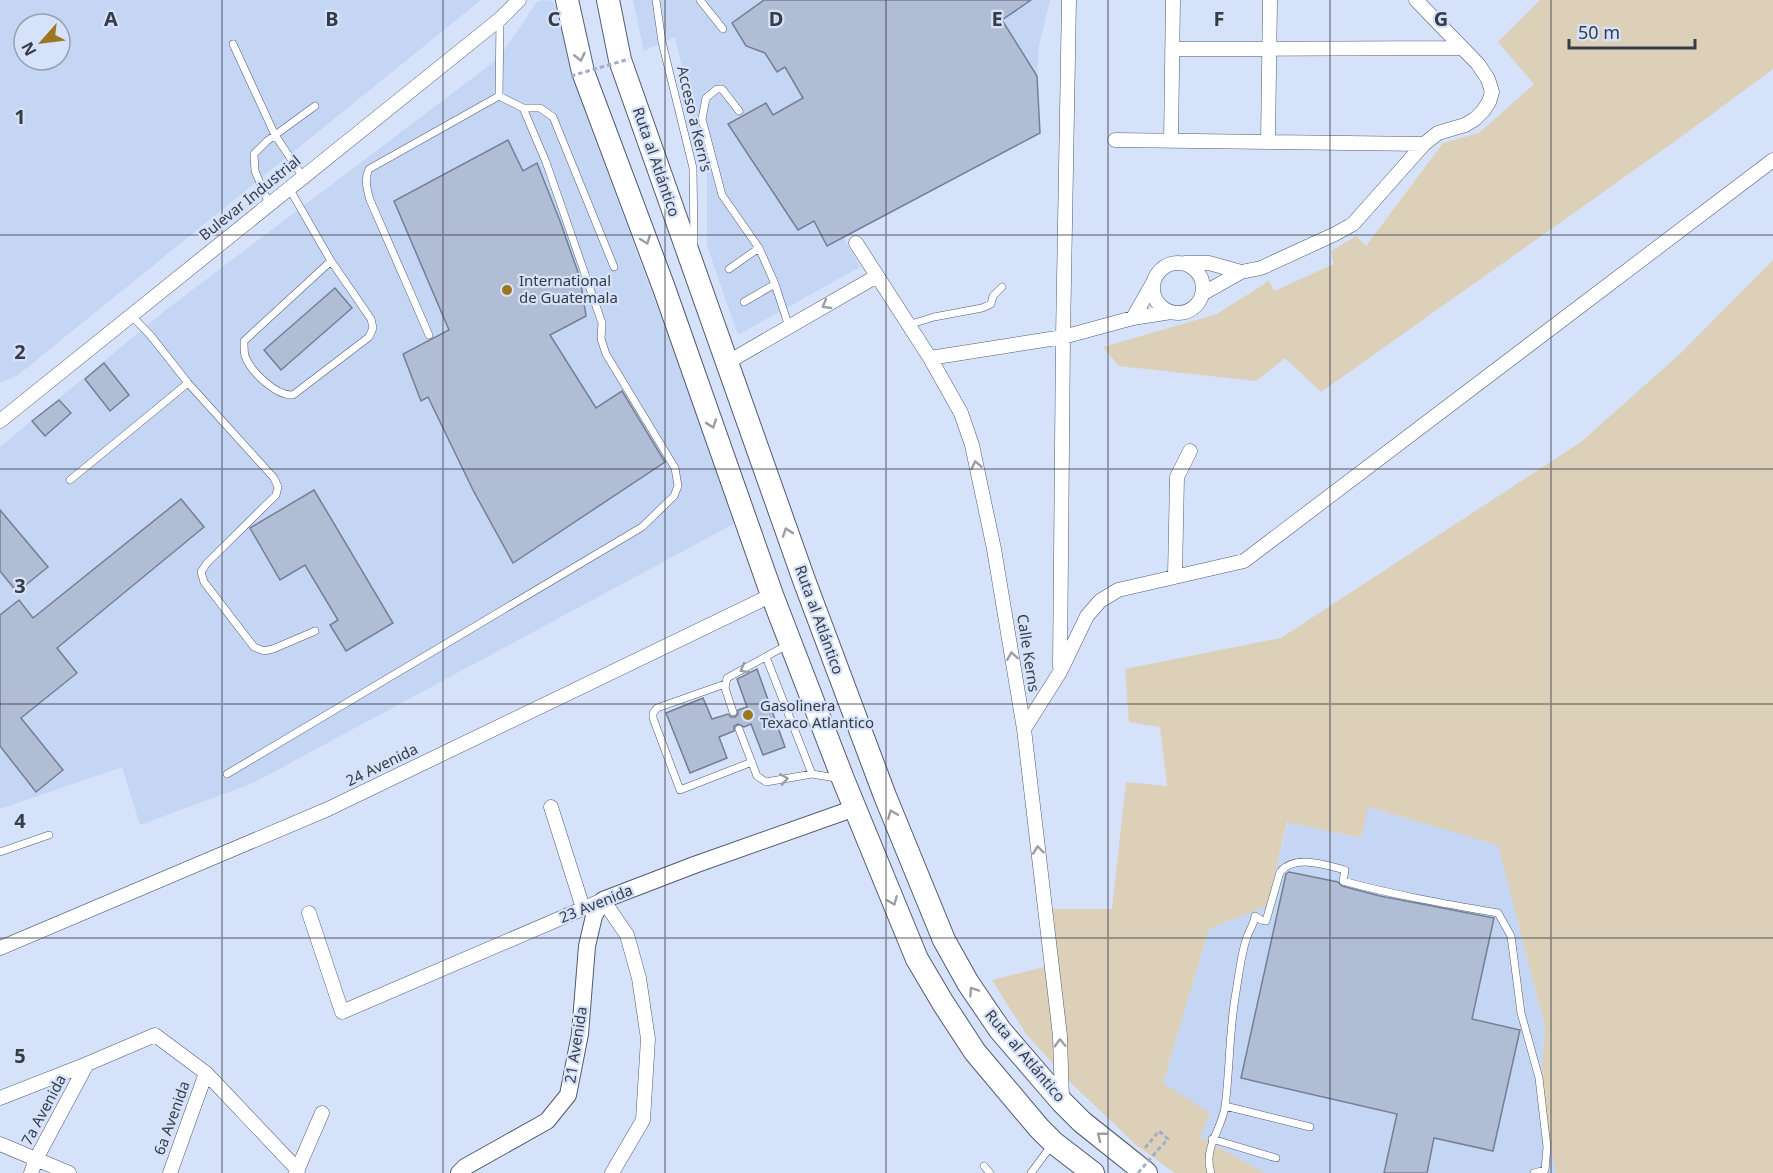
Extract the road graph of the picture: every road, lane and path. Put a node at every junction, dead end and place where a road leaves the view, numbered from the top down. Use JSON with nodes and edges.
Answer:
{"nodes":[{"id":1,"x":519,"y":0,"type":"edge"},
{"id":2,"x":567,"y":0,"type":"edge"},
{"id":3,"x":608,"y":0,"type":"edge"},
{"id":4,"x":656,"y":0,"type":"edge"},
{"id":5,"x":700,"y":0,"type":"edge"},
{"id":6,"x":1070,"y":0,"type":"edge"},
{"id":7,"x":1173,"y":0,"type":"edge"},
{"id":8,"x":1270,"y":0,"type":"edge"},
{"id":9,"x":1416,"y":0,"type":"edge"},
{"id":10,"x":500,"y":19,"type":"junction"},
{"id":11,"x":723,"y":29,"type":"dead end"},
{"id":12,"x":233,"y":45,"type":"dead end"},
{"id":13,"x":1269,"y":48,"type":"junction"},
{"id":14,"x":1461,"y":48,"type":"junction"},
{"id":15,"x":1172,"y":49,"type":"junction"},
{"id":16,"x":629,"y":59,"type":"dead end"},
{"id":17,"x":571,"y":76,"type":"dead end"},
{"id":18,"x":499,"y":96,"type":"junction"},
{"id":19,"x":315,"y":106,"type":"dead end"},
{"id":20,"x":523,"y":108,"type":"junction"},
{"id":21,"x":739,"y":111,"type":"dead end"},
{"id":22,"x":275,"y":135,"type":"junction"},
{"id":23,"x":1115,"y":140,"type":"dead end"},
{"id":24,"x":1171,"y":141,"type":"junction"},
{"id":25,"x":1268,"y":142,"type":"junction"},
{"id":26,"x":1424,"y":144,"type":"junction"},
{"id":27,"x":1773,"y":160,"type":"edge"},
{"id":28,"x":303,"y":177,"type":"junction"},
{"id":29,"x":290,"y":188,"type":"junction"},
{"id":30,"x":269,"y":204,"type":"junction"},
{"id":31,"x":856,"y":243,"type":"dead end"},
{"id":32,"x":759,"y":248,"type":"junction"},
{"id":33,"x":332,"y":261,"type":"junction"},
{"id":34,"x":1184,"y":263,"type":"junction"},
{"id":35,"x":614,"y":267,"type":"dead end"},
{"id":36,"x":729,"y":269,"type":"dead end"},
{"id":37,"x":1241,"y":272,"type":"junction"},
{"id":38,"x":877,"y":276,"type":"junction"},
{"id":39,"x":698,"y":281,"type":"junction"},
{"id":40,"x":1154,"y":281,"type":"junction"},
{"id":41,"x":775,"y":284,"type":"junction"},
{"id":42,"x":1002,"y":287,"type":"dead end"},
{"id":43,"x":1202,"y":294,"type":"junction"},
{"id":44,"x":744,"y":303,"type":"dead end"},
{"id":45,"x":1171,"y":312,"type":"junction"},
{"id":46,"x":131,"y":315,"type":"junction"},
{"id":47,"x":1133,"y":318,"type":"junction"},
{"id":48,"x":908,"y":325,"type":"junction"},
{"id":49,"x":789,"y":327,"type":"junction"},
{"id":50,"x":429,"y":335,"type":"dead end"},
{"id":51,"x":1063,"y":337,"type":"junction"},
{"id":52,"x":930,"y":358,"type":"junction"},
{"id":53,"x":728,"y":362,"type":"junction"},
{"id":54,"x":188,"y":384,"type":"junction"},
{"id":55,"x":3,"y":415,"type":"edge"},
{"id":56,"x":1190,"y":451,"type":"dead end"},
{"id":57,"x":70,"y":480,"type":"dead end"},
{"id":58,"x":1175,"y":576,"type":"junction"},
{"id":59,"x":772,"y":595,"type":"junction"},
{"id":60,"x":315,"y":631,"type":"dead end"},
{"id":61,"x":791,"y":643,"type":"junction"},
{"id":62,"x":765,"y":657,"type":"junction"},
{"id":63,"x":1060,"y":672,"type":"junction"},
{"id":64,"x":725,"y":684,"type":"junction"},
{"id":65,"x":733,"y":712,"type":"dead end"},
{"id":66,"x":739,"y":729,"type":"dead end"},
{"id":67,"x":1024,"y":729,"type":"junction"},
{"id":68,"x":752,"y":762,"type":"junction"},
{"id":69,"x":227,"y":774,"type":"dead end"},
{"id":70,"x":812,"y":774,"type":"junction"},
{"id":71,"x":843,"y":779,"type":"junction"},
{"id":72,"x":551,"y":807,"type":"dead end"},
{"id":73,"x":855,"y":808,"type":"junction"},
{"id":74,"x":49,"y":835,"type":"dead end"},
{"id":75,"x":0,"y":852,"type":"edge"},
{"id":76,"x":603,"y":900,"type":"junction"},
{"id":77,"x":583,"y":908,"type":"junction"},
{"id":78,"x":309,"y":913,"type":"dead end"},
{"id":79,"x":0,"y":948,"type":"edge"},
{"id":80,"x":87,"y":1064,"type":"junction"},
{"id":81,"x":206,"y":1073,"type":"junction"},
{"id":82,"x":0,"y":1098,"type":"edge"},
{"id":83,"x":1062,"y":1102,"type":"junction"},
{"id":84,"x":1225,"y":1106,"type":"junction"},
{"id":85,"x":322,"y":1113,"type":"dead end"},
{"id":86,"x":1310,"y":1127,"type":"dead end"},
{"id":87,"x":1212,"y":1139,"type":"junction"},
{"id":88,"x":1054,"y":1143,"type":"junction"},
{"id":89,"x":0,"y":1144,"type":"edge"},
{"id":90,"x":1148,"y":1145,"type":"dead end"},
{"id":91,"x":1276,"y":1158,"type":"dead end"},
{"id":92,"x":36,"y":1159,"type":"junction"},
{"id":93,"x":984,"y":1166,"type":"dead end"},
{"id":94,"x":1082,"y":1170,"type":"edge"},
{"id":95,"x":297,"y":1171,"type":"edge"},
{"id":96,"x":31,"y":1173,"type":"edge"},
{"id":97,"x":69,"y":1173,"type":"edge"},
{"id":98,"x":170,"y":1173,"type":"edge"},
{"id":99,"x":459,"y":1173,"type":"edge"},
{"id":100,"x":612,"y":1173,"type":"edge"},
{"id":101,"x":990,"y":1173,"type":"edge"},
{"id":102,"x":1031,"y":1173,"type":"edge"},
{"id":103,"x":1138,"y":1173,"type":"edge"},
{"id":104,"x":1146,"y":1173,"type":"edge"},
{"id":105,"x":1211,"y":1173,"type":"edge"},
{"id":106,"x":1534,"y":1173,"type":"edge"}],
"edges":[{"from":1,"to":10,"type":"street","name":"Bulevar Industrial"},
{"from":2,"to":59,"type":"highway","one_way":true},
{"from":3,"to":39,"type":"highway","name":"Ruta al Atlántico"},
{"from":4,"to":39,"type":"lane","name":"Acceso a Kern's"},
{"from":5,"to":11,"type":"lane"},
{"from":6,"to":51,"type":"street"},
{"from":7,"to":15,"type":"street"},
{"from":8,"to":13,"type":"street"},
{"from":9,"to":14,"type":"street"},
{"from":10,"to":18,"type":"lane"},
{"from":10,"to":28,"type":"street","name":"Bulevar Industrial"},
{"from":12,"to":22,"type":"lane"},
{"from":13,"to":14,"type":"street"},
{"from":13,"to":15,"type":"street"},
{"from":13,"to":25,"type":"street"},
{"from":14,"to":26,"type":"street"},
{"from":15,"to":24,"type":"street"},
{"from":16,"to":17,"type":"path","bridge":true},
{"from":18,"to":20,"type":"lane"},
{"from":18,"to":50,"type":"lane"},
{"from":19,"to":22,"type":"lane"},
{"from":20,"to":35,"type":"lane"},
{"from":20,"to":69,"type":"lane"},
{"from":21,"to":32,"type":"lane"},
{"from":22,"to":28,"type":"lane"},
{"from":22,"to":30,"type":"lane"},
{"from":23,"to":24,"type":"street"},
{"from":24,"to":25,"type":"street"},
{"from":25,"to":26,"type":"street"},
{"from":26,"to":37,"type":"street"},
{"from":27,"to":58,"type":"street"},
{"from":28,"to":29,"type":"street","name":"Bulevar Industrial"},
{"from":29,"to":30,"type":"street","name":"Bulevar Industrial"},
{"from":29,"to":33,"type":"lane"},
{"from":30,"to":46,"type":"street","name":"Bulevar Industrial"},
{"from":31,"to":38,"type":"street","name":"Calle Kerns"},
{"from":32,"to":36,"type":"lane"},
{"from":32,"to":41,"type":"lane"},
{"from":33,"to":33,"type":"lane"},
{"from":34,"to":37,"type":"street"},
{"from":34,"to":40,"type":"street"},
{"from":34,"to":43,"type":"street"},
{"from":37,"to":43,"type":"street"},
{"from":38,"to":48,"type":"street","name":"Calle Kerns"},
{"from":38,"to":49,"type":"street","one_way":true},
{"from":39,"to":53,"type":"highway","name":"Ruta al Atlántico"},
{"from":40,"to":45,"type":"street"},
{"from":40,"to":47,"type":"street"},
{"from":41,"to":44,"type":"lane"},
{"from":41,"to":49,"type":"lane"},
{"from":42,"to":48,"type":"lane"},
{"from":43,"to":45,"type":"street"},
{"from":45,"to":47,"type":"street"},
{"from":46,"to":54,"type":"lane"},
{"from":46,"to":55,"type":"street","name":"Bulevar Industrial"},
{"from":47,"to":51,"type":"street"},
{"from":48,"to":52,"type":"street","name":"Calle Kerns"},
{"from":49,"to":53,"type":"street"},
{"from":51,"to":52,"type":"street"},
{"from":51,"to":63,"type":"street"},
{"from":67,"to":52,"type":"street","name":"Calle Kerns","one_way":true},
{"from":83,"to":53,"type":"highway","name":"Ruta al Atlántico","one_way":true},
{"from":54,"to":57,"type":"lane"},
{"from":54,"to":60,"type":"lane"},
{"from":56,"to":58,"type":"street"},
{"from":58,"to":63,"type":"street"},
{"from":59,"to":61,"type":"highway"},
{"from":59,"to":79,"type":"street","name":"24 Avenida"},
{"from":61,"to":62,"type":"lane"},
{"from":61,"to":71,"type":"highway"},
{"from":62,"to":64,"type":"lane","one_way":true},
{"from":62,"to":70,"type":"lane"},
{"from":63,"to":67,"type":"street"},
{"from":64,"to":65,"type":"lane"},
{"from":64,"to":68,"type":"lane"},
{"from":66,"to":68,"type":"lane"},
{"from":83,"to":67,"type":"street","name":"Calle Kerns","one_way":true},
{"from":68,"to":70,"type":"lane","one_way":true},
{"from":70,"to":71,"type":"lane"},
{"from":71,"to":73,"type":"highway"},
{"from":72,"to":77,"type":"street"},
{"from":73,"to":76,"type":"street","name":"23 Avenida"},
{"from":73,"to":88,"type":"highway","one_way":true},
{"from":74,"to":75,"type":"lane"},
{"from":76,"to":77,"type":"street","name":"23 Avenida"},
{"from":76,"to":99,"type":"street","name":"21 Avenida"},
{"from":76,"to":100,"type":"street"},
{"from":77,"to":78,"type":"street","name":"23 Avenida"},
{"from":80,"to":81,"type":"street"},
{"from":80,"to":82,"type":"street"},
{"from":80,"to":92,"type":"street","name":"7a Avenida"},
{"from":81,"to":95,"type":"street"},
{"from":81,"to":98,"type":"street","name":"6a Avenida"},
{"from":104,"to":83,"type":"highway","name":"Ruta al Atlántico","one_way":true},
{"from":84,"to":86,"type":"lane"},
{"from":84,"to":87,"type":"lane"},
{"from":84,"to":106,"type":"lane"},
{"from":85,"to":95,"type":"street"},
{"from":87,"to":91,"type":"lane"},
{"from":87,"to":105,"type":"lane"},
{"from":88,"to":94,"type":"highway"},
{"from":88,"to":102,"type":"lane"},
{"from":89,"to":92,"type":"street"},
{"from":90,"to":103,"type":"path","bridge":true},
{"from":92,"to":96,"type":"street","name":"7a Avenida"},
{"from":92,"to":97,"type":"street"},
{"from":93,"to":101,"type":"lane"}]}
